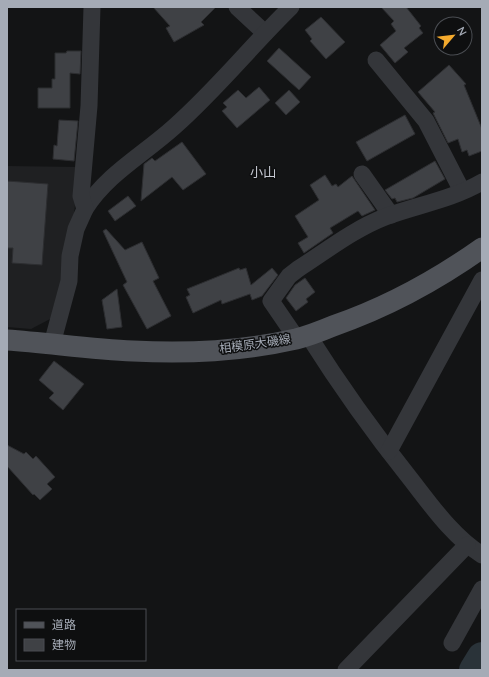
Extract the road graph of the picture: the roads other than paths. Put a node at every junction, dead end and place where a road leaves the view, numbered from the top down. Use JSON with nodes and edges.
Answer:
{"nodes":[{"id":1,"x":92,"y":7,"type":"edge"},
{"id":2,"x":237,"y":7,"type":"edge"},
{"id":3,"x":291,"y":7,"type":"edge"},
{"id":4,"x":265,"y":33,"type":"junction"},
{"id":5,"x":376,"y":60,"type":"dead end"},
{"id":6,"x":362,"y":174,"type":"dead end"},
{"id":7,"x":482,"y":182,"type":"edge"},
{"id":8,"x":462,"y":191,"type":"junction"},
{"id":9,"x":85,"y":209,"type":"junction"},
{"id":10,"x":391,"y":215,"type":"junction"},
{"id":11,"x":482,"y":248,"type":"edge"},
{"id":12,"x":482,"y":280,"type":"edge"},
{"id":13,"x":303,"y":337,"type":"junction"},
{"id":14,"x":7,"y":340,"type":"edge"},
{"id":15,"x":52,"y":344,"type":"junction"},
{"id":16,"x":389,"y":451,"type":"junction"},
{"id":17,"x":467,"y":546,"type":"junction"},
{"id":18,"x":482,"y":555,"type":"edge"},
{"id":19,"x":482,"y":589,"type":"edge"},
{"id":20,"x":452,"y":643,"type":"dead end"},
{"id":21,"x":346,"y":670,"type":"edge"}],
"edges":[{"from":1,"to":9,"type":"street"},
{"from":2,"to":4,"type":"street"},
{"from":3,"to":4,"type":"street"},
{"from":4,"to":9,"type":"street"},
{"from":5,"to":8,"type":"street"},
{"from":6,"to":10,"type":"street"},
{"from":7,"to":8,"type":"street"},
{"from":8,"to":10,"type":"street"},
{"from":9,"to":15,"type":"street"},
{"from":10,"to":13,"type":"street"},
{"from":11,"to":13,"type":"main road","name":"相模原大磯線"},
{"from":12,"to":16,"type":"street"},
{"from":13,"to":15,"type":"main road","name":"相模原大磯線"},
{"from":13,"to":16,"type":"street"},
{"from":14,"to":15,"type":"main road","name":"相模原大磯線"},
{"from":16,"to":17,"type":"street"},
{"from":17,"to":18,"type":"street"},
{"from":17,"to":21,"type":"street"},
{"from":19,"to":20,"type":"street"}]}
